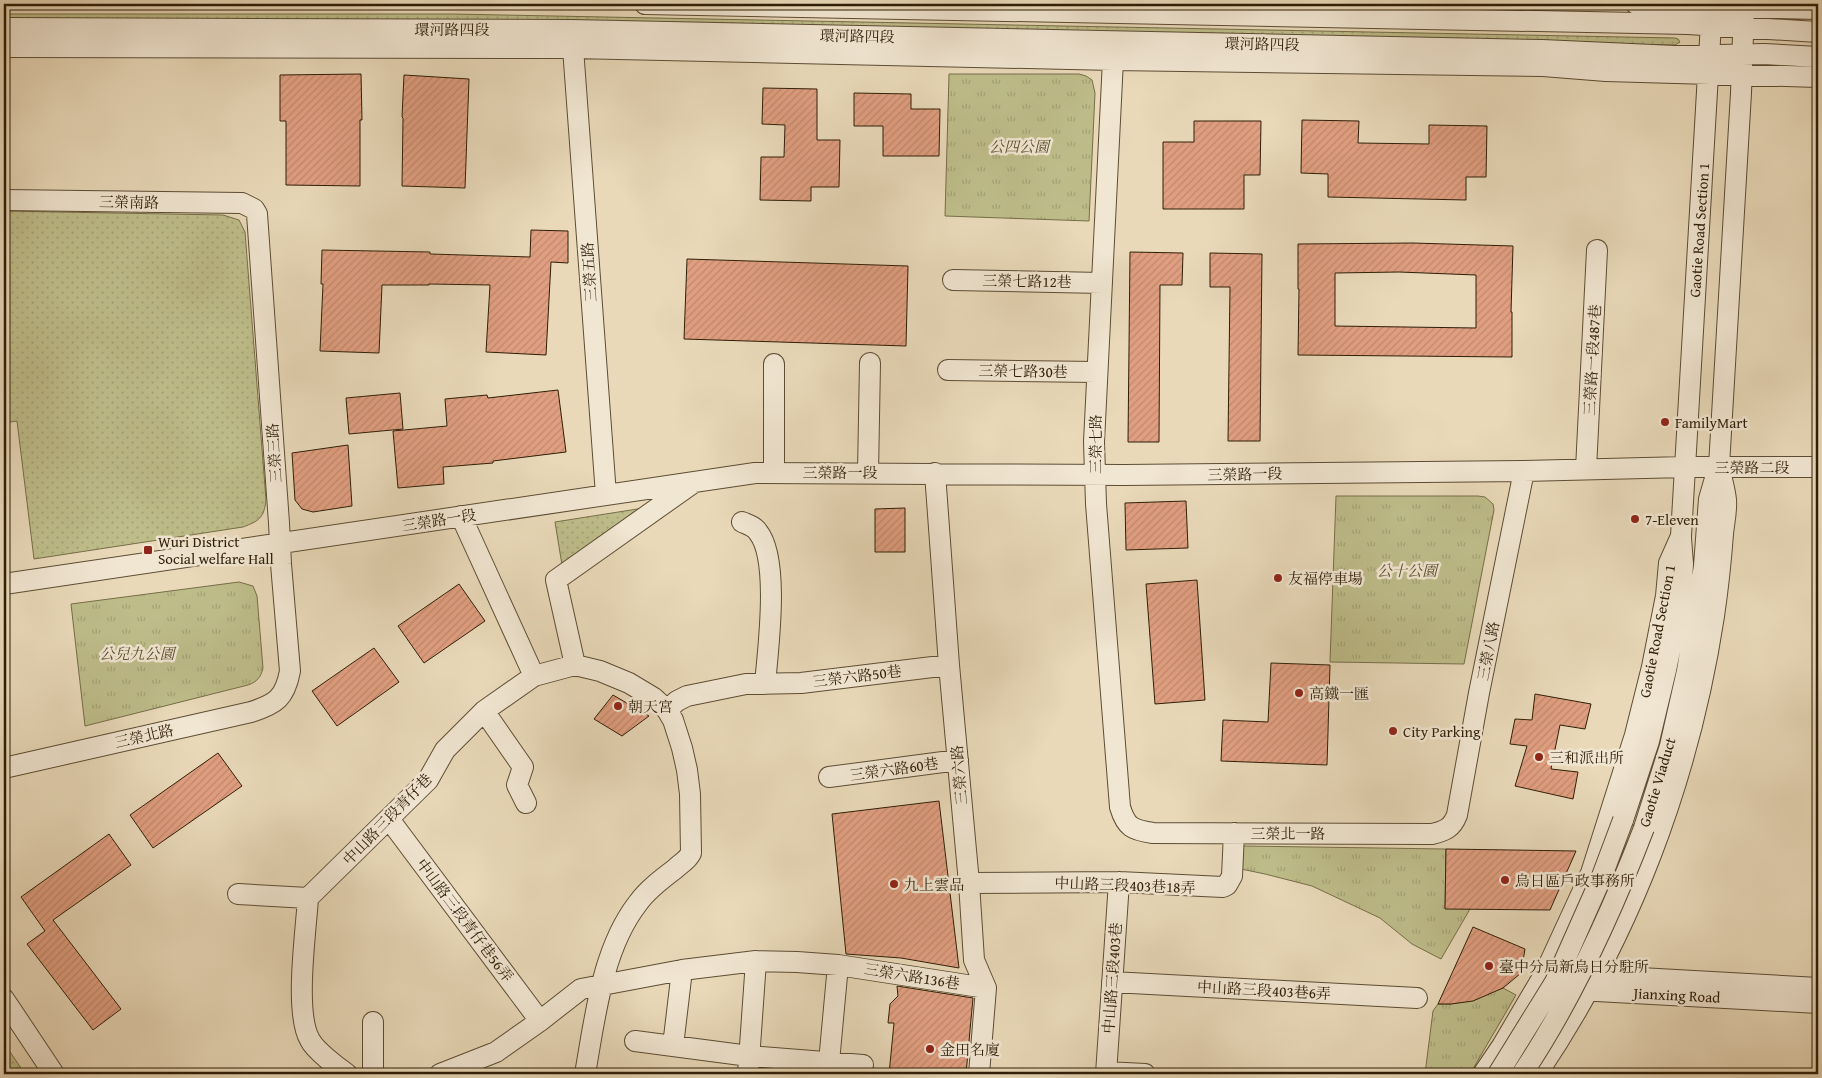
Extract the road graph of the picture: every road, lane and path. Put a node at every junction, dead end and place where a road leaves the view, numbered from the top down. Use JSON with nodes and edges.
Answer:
{"nodes":[{"id":1,"x":646,"y":4,"type":"edge"},
{"id":2,"x":1636,"y":4,"type":"edge"},
{"id":3,"x":1712,"y":6,"type":"junction"},
{"id":4,"x":1744,"y":6,"type":"junction"},
{"id":5,"x":1818,"y":9,"type":"edge"},
{"id":6,"x":1711,"y":26,"type":"junction"},
{"id":7,"x":4,"y":28,"type":"edge"},
{"id":8,"x":1743,"y":28,"type":"junction"},
{"id":9,"x":1818,"y":32,"type":"edge"},
{"id":10,"x":4,"y":47,"type":"edge"},
{"id":11,"x":573,"y":48,"type":"junction"},
{"id":12,"x":1818,"y":57,"type":"edge"},
{"id":13,"x":1113,"y":60,"type":"junction"},
{"id":14,"x":1709,"y":64,"type":"junction"},
{"id":15,"x":1742,"y":64,"type":"junction"},
{"id":16,"x":1818,"y":77,"type":"edge"},
{"id":17,"x":4,"y":200,"type":"edge"},
{"id":18,"x":254,"y":208,"type":"joint"},
{"id":19,"x":1597,"y":250,"type":"dead end"},
{"id":20,"x":953,"y":280,"type":"dead end"},
{"id":21,"x":1102,"y":282,"type":"junction"},
{"id":22,"x":870,"y":363,"type":"dead end"},
{"id":23,"x":774,"y":364,"type":"dead end"},
{"id":24,"x":948,"y":370,"type":"dead end"},
{"id":25,"x":1097,"y":372,"type":"junction"},
{"id":26,"x":1719,"y":466,"type":"junction"},
{"id":27,"x":1818,"y":466,"type":"edge"},
{"id":28,"x":1685,"y":467,"type":"junction"},
{"id":29,"x":1586,"y":469,"type":"junction"},
{"id":30,"x":1524,"y":471,"type":"junction"},
{"id":31,"x":774,"y":472,"type":"junction"},
{"id":32,"x":868,"y":473,"type":"junction"},
{"id":33,"x":935,"y":473,"type":"junction"},
{"id":34,"x":1095,"y":475,"type":"junction"},
{"id":35,"x":697,"y":481,"type":"junction"},
{"id":36,"x":606,"y":495,"type":"junction"},
{"id":37,"x":461,"y":516,"type":"junction"},
{"id":38,"x":742,"y":522,"type":"dead end"},
{"id":39,"x":1681,"y":536,"type":"junction"},
{"id":40,"x":280,"y":543,"type":"junction"},
{"id":41,"x":4,"y":584,"type":"edge"},
{"id":42,"x":575,"y":665,"type":"junction"},
{"id":43,"x":949,"y":665,"type":"junction"},
{"id":44,"x":534,"y":676,"type":"junction"},
{"id":45,"x":765,"y":684,"type":"junction"},
{"id":46,"x":281,"y":697,"type":"joint"},
{"id":47,"x":667,"y":710,"type":"junction"},
{"id":48,"x":484,"y":711,"type":"junction"},
{"id":49,"x":958,"y":760,"type":"junction"},
{"id":50,"x":4,"y":768,"type":"edge"},
{"id":51,"x":829,"y":777,"type":"dead end"},
{"id":52,"x":526,"y":803,"type":"dead end"},
{"id":53,"x":389,"y":818,"type":"junction"},
{"id":54,"x":1128,"y":826,"type":"joint"},
{"id":55,"x":1449,"y":829,"type":"joint"},
{"id":56,"x":1234,"y":833,"type":"junction"},
{"id":57,"x":1119,"y":882,"type":"junction"},
{"id":58,"x":969,"y":883,"type":"junction"},
{"id":59,"x":238,"y":894,"type":"dead end"},
{"id":60,"x":308,"y":898,"type":"junction"},
{"id":61,"x":756,"y":961,"type":"junction"},
{"id":62,"x":838,"y":965,"type":"junction"},
{"id":63,"x":682,"y":970,"type":"junction"},
{"id":64,"x":1540,"y":981,"type":"junction"},
{"id":65,"x":1112,"y":982,"type":"junction"},
{"id":66,"x":1593,"y":984,"type":"junction"},
{"id":67,"x":601,"y":986,"type":"junction"},
{"id":68,"x":986,"y":988,"type":"junction"},
{"id":69,"x":1818,"y":988,"type":"edge"},
{"id":70,"x":1417,"y":998,"type":"dead end"},
{"id":71,"x":4,"y":999,"type":"edge"},
{"id":72,"x":1818,"y":1003,"type":"edge"},
{"id":73,"x":540,"y":1021,"type":"junction"},
{"id":74,"x":373,"y":1022,"type":"dead end"},
{"id":75,"x":635,"y":1041,"type":"dead end"},
{"id":76,"x":673,"y":1046,"type":"junction"},
{"id":77,"x":829,"y":1062,"type":"junction"},
{"id":78,"x":749,"y":1065,"type":"edge"},
{"id":79,"x":863,"y":1065,"type":"dead end"},
{"id":80,"x":1106,"y":1073,"type":"edge"},
{"id":81,"x":54,"y":1074,"type":"edge"},
{"id":82,"x":347,"y":1074,"type":"edge"},
{"id":83,"x":373,"y":1074,"type":"edge"},
{"id":84,"x":440,"y":1074,"type":"edge"},
{"id":85,"x":585,"y":1074,"type":"edge"},
{"id":86,"x":979,"y":1074,"type":"edge"},
{"id":87,"x":1145,"y":1074,"type":"edge"},
{"id":88,"x":1483,"y":1074,"type":"edge"},
{"id":89,"x":1498,"y":1074,"type":"edge"},
{"id":90,"x":1522,"y":1074,"type":"edge"},
{"id":91,"x":1537,"y":1074,"type":"edge"}],
"edges":[{"from":1,"to":6,"type":"street","name":"環河路四段"},
{"from":2,"to":3,"type":"street"},
{"from":3,"to":4,"type":"street"},
{"from":3,"to":6,"type":"street","name":"Gaotie Road Section 1"},
{"from":4,"to":5,"type":"street"},
{"from":4,"to":8,"type":"street"},
{"from":6,"to":8,"type":"street","name":"環河路四段"},
{"from":6,"to":14,"type":"street","name":"Gaotie Road Section 1"},
{"from":7,"to":14,"type":"street","name":"環河路四段"},
{"from":8,"to":9,"type":"street","name":"環河路四段"},
{"from":8,"to":15,"type":"street"},
{"from":10,"to":11,"type":"street","name":"環河路四段"},
{"from":11,"to":13,"type":"street","name":"環河路四段"},
{"from":11,"to":36,"type":"street","name":"三榮五路"},
{"from":12,"to":15,"type":"street"},
{"from":13,"to":14,"type":"street","name":"環河路四段"},
{"from":13,"to":21,"type":"street","name":"三榮七路"},
{"from":14,"to":15,"type":"street"},
{"from":14,"to":28,"type":"street","name":"Gaotie Road Section 1"},
{"from":15,"to":16,"type":"street"},
{"from":15,"to":26,"type":"street"},
{"from":17,"to":18,"type":"street","name":"三榮南路"},
{"from":18,"to":40,"type":"street","name":"三榮三路"},
{"from":19,"to":29,"type":"street","name":"三榮路一段487巷"},
{"from":20,"to":21,"type":"street","name":"三榮七路12巷"},
{"from":21,"to":25,"type":"street","name":"三榮七路"},
{"from":22,"to":32,"type":"street"},
{"from":23,"to":31,"type":"street"},
{"from":24,"to":25,"type":"street","name":"三榮七路30巷"},
{"from":25,"to":34,"type":"street","name":"三榮七路"},
{"from":26,"to":27,"type":"street","name":"三榮路二段"},
{"from":26,"to":28,"type":"street","name":"三榮路二段"},
{"from":26,"to":66,"type":"street"},
{"from":26,"to":90,"type":"street","name":"Gaotie Viaduct","bridge":true},
{"from":28,"to":29,"type":"street","name":"三榮路一段"},
{"from":28,"to":39,"type":"street","name":"Gaotie Road Section 1"},
{"from":29,"to":30,"type":"street","name":"三榮路一段"},
{"from":30,"to":34,"type":"street","name":"三榮路一段"},
{"from":30,"to":55,"type":"street","name":"三榮八路"},
{"from":31,"to":32,"type":"street","name":"三榮路一段"},
{"from":31,"to":35,"type":"street","name":"三榮路一段"},
{"from":32,"to":33,"type":"street","name":"三榮路一段"},
{"from":33,"to":34,"type":"street","name":"三榮路一段"},
{"from":33,"to":43,"type":"street","name":"三榮六路"},
{"from":34,"to":54,"type":"street","name":"三榮七路"},
{"from":35,"to":36,"type":"street","name":"三榮路一段"},
{"from":35,"to":42,"type":"street"},
{"from":36,"to":37,"type":"street","name":"三榮路一段"},
{"from":37,"to":40,"type":"street","name":"三榮路一段"},
{"from":37,"to":44,"type":"street"},
{"from":38,"to":45,"type":"street"},
{"from":39,"to":64,"type":"street","name":"Gaotie Road Section 1"},
{"from":39,"to":89,"type":"street","name":"Gaotie Viaduct","bridge":true},
{"from":40,"to":41,"type":"street","name":"三榮路一段"},
{"from":40,"to":46,"type":"street","name":"三榮三路"},
{"from":42,"to":44,"type":"street","name":"中山路三段青仔巷"},
{"from":42,"to":47,"type":"street","name":"中山路三段青仔巷"},
{"from":43,"to":45,"type":"street","name":"三榮六路50巷"},
{"from":43,"to":49,"type":"street","name":"三榮六路"},
{"from":44,"to":48,"type":"street","name":"中山路三段青仔巷"},
{"from":45,"to":47,"type":"street","name":"三榮六路50巷"},
{"from":46,"to":50,"type":"street","name":"三榮北路"},
{"from":47,"to":67,"type":"street","name":"中山路三段青仔巷"},
{"from":48,"to":52,"type":"street"},
{"from":48,"to":53,"type":"street","name":"中山路三段青仔巷"},
{"from":49,"to":51,"type":"street","name":"三榮六路60巷"},
{"from":49,"to":58,"type":"street","name":"三榮六路"},
{"from":53,"to":60,"type":"street","name":"中山路三段青仔巷"},
{"from":53,"to":73,"type":"street","name":"中山路三段青仔巷56弄"},
{"from":54,"to":56,"type":"street","name":"三榮北一路"},
{"from":55,"to":56,"type":"street","name":"三榮北一路"},
{"from":56,"to":57,"type":"street","name":"中山路三段403巷18弄"},
{"from":57,"to":58,"type":"street","name":"中山路三段403巷18弄"},
{"from":57,"to":65,"type":"street","name":"中山路三段403巷"},
{"from":58,"to":68,"type":"street","name":"三榮六路"},
{"from":59,"to":60,"type":"street"},
{"from":60,"to":82,"type":"street"},
{"from":61,"to":62,"type":"street","name":"三榮六路136巷"},
{"from":61,"to":63,"type":"street","name":"三榮六路136巷"},
{"from":61,"to":78,"type":"street"},
{"from":62,"to":68,"type":"street","name":"三榮六路136巷"},
{"from":62,"to":77,"type":"street"},
{"from":63,"to":67,"type":"street","name":"三榮六路136巷"},
{"from":63,"to":76,"type":"street"},
{"from":64,"to":66,"type":"street","name":"Jianxing Road"},
{"from":64,"to":88,"type":"street","name":"Gaotie Road Section 1"},
{"from":65,"to":70,"type":"street","name":"中山路三段403巷6弄"},
{"from":65,"to":80,"type":"street","name":"中山路三段403巷"},
{"from":66,"to":69,"type":"street","name":"Jianxing Road"},
{"from":66,"to":72,"type":"street","name":"Jianxing Road"},
{"from":66,"to":91,"type":"street"},
{"from":67,"to":73,"type":"street"},
{"from":67,"to":85,"type":"street","name":"中山路三段青仔巷"},
{"from":68,"to":86,"type":"street","name":"三榮六路"},
{"from":71,"to":81,"type":"street"},
{"from":73,"to":84,"type":"street"},
{"from":74,"to":83,"type":"street"},
{"from":75,"to":76,"type":"street"},
{"from":76,"to":78,"type":"street"},
{"from":77,"to":78,"type":"street"},
{"from":77,"to":79,"type":"street"},
{"from":80,"to":87,"type":"street"}]}
